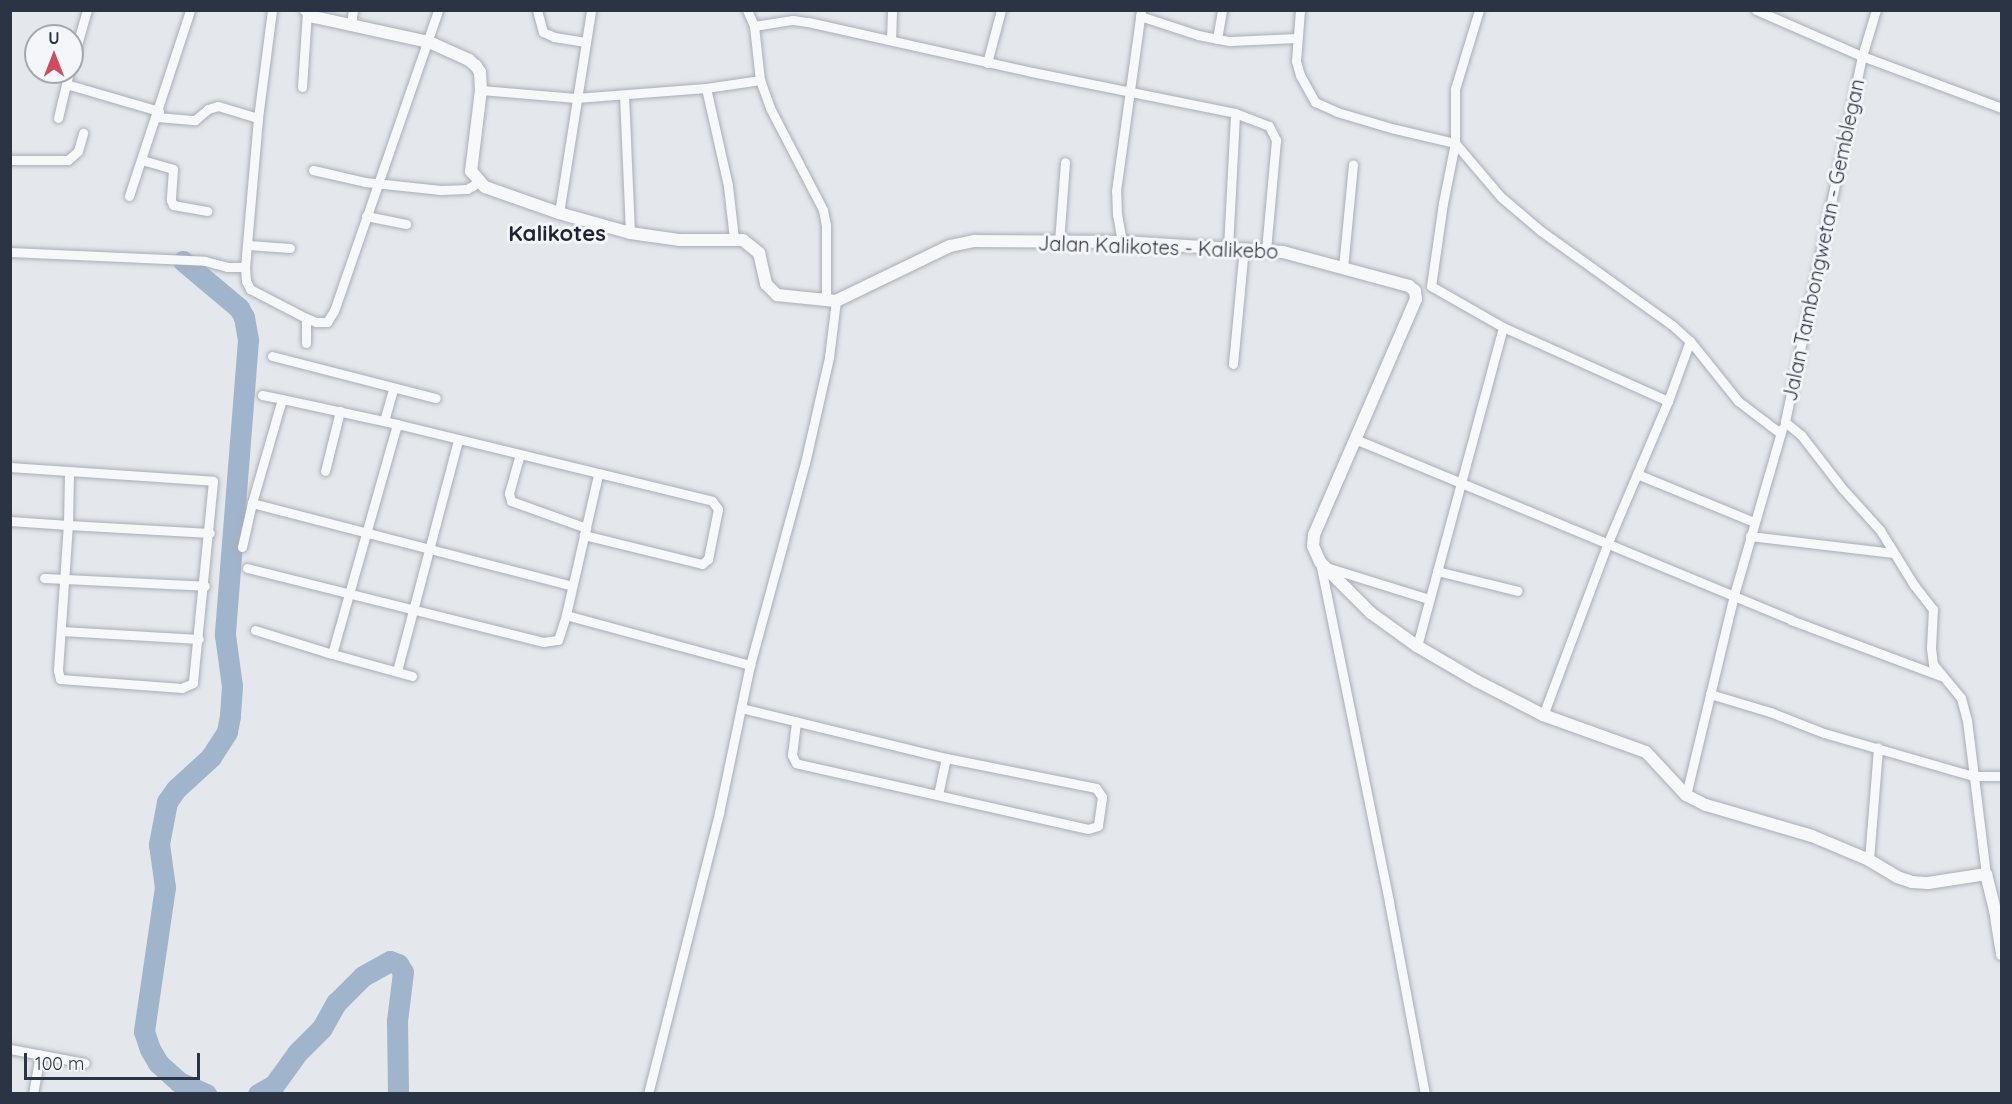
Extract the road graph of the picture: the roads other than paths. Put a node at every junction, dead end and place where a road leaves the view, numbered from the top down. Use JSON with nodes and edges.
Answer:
{"nodes":[{"id":1,"x":190,"y":10,"type":"edge"},
{"id":2,"x":272,"y":10,"type":"edge"},
{"id":3,"x":353,"y":10,"type":"edge"},
{"id":4,"x":438,"y":10,"type":"edge"},
{"id":5,"x":537,"y":10,"type":"edge"},
{"id":6,"x":591,"y":10,"type":"edge"},
{"id":7,"x":747,"y":10,"type":"edge"},
{"id":8,"x":807,"y":10,"type":"edge"},
{"id":9,"x":892,"y":10,"type":"edge"},
{"id":10,"x":1001,"y":10,"type":"edge"},
{"id":11,"x":1222,"y":10,"type":"edge"},
{"id":12,"x":1300,"y":10,"type":"edge"},
{"id":13,"x":1479,"y":10,"type":"edge"},
{"id":14,"x":1756,"y":10,"type":"edge"},
{"id":15,"x":1876,"y":10,"type":"edge"},
{"id":16,"x":307,"y":11,"type":"edge"},
{"id":17,"x":1140,"y":13,"type":"edge"},
{"id":18,"x":808,"y":22,"type":"junction"},
{"id":19,"x":351,"y":26,"type":"junction"},
{"id":20,"x":754,"y":26,"type":"junction"},
{"id":21,"x":1297,"y":38,"type":"junction"},
{"id":22,"x":1217,"y":39,"type":"junction"},
{"id":23,"x":891,"y":40,"type":"junction"},
{"id":24,"x":429,"y":42,"type":"junction"},
{"id":25,"x":586,"y":42,"type":"junction"},
{"id":26,"x":1862,"y":56,"type":"junction"},
{"id":27,"x":987,"y":63,"type":"junction"},
{"id":28,"x":760,"y":80,"type":"junction"},
{"id":29,"x":66,"y":84,"type":"joint"},
{"id":30,"x":302,"y":87,"type":"dead end"},
{"id":31,"x":706,"y":88,"type":"junction"},
{"id":32,"x":481,"y":90,"type":"junction"},
{"id":33,"x":1130,"y":93,"type":"junction"},
{"id":34,"x":624,"y":95,"type":"junction"},
{"id":35,"x":576,"y":98,"type":"junction"},
{"id":36,"x":2001,"y":108,"type":"edge"},
{"id":37,"x":1235,"y":113,"type":"junction"},
{"id":38,"x":158,"y":114,"type":"junction"},
{"id":39,"x":58,"y":118,"type":"dead end"},
{"id":40,"x":258,"y":118,"type":"junction"},
{"id":41,"x":83,"y":134,"type":"dead end"},
{"id":42,"x":1455,"y":143,"type":"junction"},
{"id":43,"x":10,"y":160,"type":"edge"},
{"id":44,"x":142,"y":160,"type":"junction"},
{"id":45,"x":1065,"y":162,"type":"dead end"},
{"id":46,"x":1353,"y":164,"type":"dead end"},
{"id":47,"x":313,"y":170,"type":"dead end"},
{"id":48,"x":479,"y":182,"type":"junction"},
{"id":49,"x":377,"y":183,"type":"junction"},
{"id":50,"x":129,"y":196,"type":"dead end"},
{"id":51,"x":207,"y":211,"type":"dead end"},
{"id":52,"x":559,"y":213,"type":"junction"},
{"id":53,"x":366,"y":216,"type":"junction"},
{"id":54,"x":406,"y":224,"type":"dead end"},
{"id":55,"x":630,"y":233,"type":"junction"},
{"id":56,"x":734,"y":238,"type":"junction"},
{"id":57,"x":1059,"y":242,"type":"junction"},
{"id":58,"x":1122,"y":242,"type":"junction"},
{"id":59,"x":248,"y":245,"type":"junction"},
{"id":60,"x":290,"y":248,"type":"dead end"},
{"id":61,"x":1228,"y":248,"type":"junction"},
{"id":62,"x":1244,"y":248,"type":"junction"},
{"id":63,"x":1266,"y":250,"type":"junction"},
{"id":64,"x":10,"y":252,"type":"edge"},
{"id":65,"x":245,"y":267,"type":"junction"},
{"id":66,"x":1343,"y":268,"type":"junction"},
{"id":67,"x":1431,"y":286,"type":"junction"},
{"id":68,"x":1416,"y":299,"type":"junction"},
{"id":69,"x":831,"y":301,"type":"junction"},
{"id":70,"x":306,"y":318,"type":"junction"},
{"id":71,"x":1503,"y":327,"type":"junction"},
{"id":72,"x":1690,"y":341,"type":"junction"},
{"id":73,"x":306,"y":343,"type":"dead end"},
{"id":74,"x":272,"y":356,"type":"dead end"},
{"id":75,"x":1233,"y":364,"type":"dead end"},
{"id":76,"x":393,"y":389,"type":"junction"},
{"id":77,"x":262,"y":394,"type":"dead end"},
{"id":78,"x":436,"y":398,"type":"dead end"},
{"id":79,"x":282,"y":399,"type":"junction"},
{"id":80,"x":1668,"y":401,"type":"junction"},
{"id":81,"x":340,"y":411,"type":"junction"},
{"id":82,"x":384,"y":421,"type":"junction"},
{"id":83,"x":1785,"y":422,"type":"junction"},
{"id":84,"x":397,"y":424,"type":"junction"},
{"id":85,"x":1780,"y":433,"type":"junction"},
{"id":86,"x":1355,"y":439,"type":"junction"},
{"id":87,"x":458,"y":440,"type":"junction"},
{"id":88,"x":520,"y":454,"type":"junction"},
{"id":89,"x":10,"y":467,"type":"edge"},
{"id":90,"x":325,"y":471,"type":"dead end"},
{"id":91,"x":69,"y":473,"type":"junction"},
{"id":92,"x":1637,"y":474,"type":"junction"},
{"id":93,"x":598,"y":475,"type":"junction"},
{"id":94,"x":1459,"y":483,"type":"junction"},
{"id":95,"x":252,"y":503,"type":"junction"},
{"id":96,"x":10,"y":521,"type":"edge"},
{"id":97,"x":1754,"y":522,"type":"junction"},
{"id":98,"x":68,"y":525,"type":"junction"},
{"id":99,"x":585,"y":531,"type":"junction"},
{"id":100,"x":366,"y":532,"type":"junction"},
{"id":101,"x":210,"y":533,"type":"junction"},
{"id":102,"x":1750,"y":536,"type":"junction"},
{"id":103,"x":1607,"y":545,"type":"junction"},
{"id":104,"x":242,"y":547,"type":"dead end"},
{"id":105,"x":431,"y":549,"type":"junction"},
{"id":106,"x":1893,"y":553,"type":"junction"},
{"id":107,"x":1323,"y":565,"type":"junction"},
{"id":108,"x":247,"y":568,"type":"dead end"},
{"id":109,"x":1437,"y":571,"type":"junction"},
{"id":110,"x":44,"y":578,"type":"dead end"},
{"id":111,"x":65,"y":578,"type":"junction"},
{"id":112,"x":204,"y":586,"type":"junction"},
{"id":113,"x":572,"y":586,"type":"junction"},
{"id":114,"x":1518,"y":591,"type":"dead end"},
{"id":115,"x":350,"y":595,"type":"junction"},
{"id":116,"x":1734,"y":595,"type":"junction"},
{"id":117,"x":1429,"y":599,"type":"junction"},
{"id":118,"x":414,"y":609,"type":"junction"},
{"id":119,"x":566,"y":615,"type":"junction"},
{"id":120,"x":255,"y":630,"type":"dead end"},
{"id":121,"x":62,"y":631,"type":"junction"},
{"id":122,"x":199,"y":639,"type":"junction"},
{"id":123,"x":1417,"y":646,"type":"junction"},
{"id":124,"x":332,"y":654,"type":"junction"},
{"id":125,"x":750,"y":665,"type":"junction"},
{"id":126,"x":397,"y":671,"type":"junction"},
{"id":127,"x":412,"y":676,"type":"dead end"},
{"id":128,"x":1941,"y":676,"type":"junction"},
{"id":129,"x":1710,"y":693,"type":"junction"},
{"id":130,"x":741,"y":708,"type":"junction"},
{"id":131,"x":1543,"y":715,"type":"junction"},
{"id":132,"x":796,"y":721,"type":"junction"},
{"id":133,"x":1878,"y":747,"type":"junction"},
{"id":134,"x":946,"y":758,"type":"junction"},
{"id":135,"x":1973,"y":776,"type":"junction"},
{"id":136,"x":2001,"y":776,"type":"edge"},
{"id":137,"x":938,"y":795,"type":"junction"},
{"id":138,"x":1686,"y":795,"type":"junction"},
{"id":139,"x":1869,"y":860,"type":"junction"},
{"id":140,"x":1986,"y":874,"type":"junction"},
{"id":141,"x":2001,"y":954,"type":"edge"},
{"id":142,"x":10,"y":1049,"type":"edge"},
{"id":143,"x":40,"y":1055,"type":"junction"},
{"id":144,"x":85,"y":1063,"type":"dead end"},
{"id":145,"x":33,"y":1094,"type":"edge"},
{"id":146,"x":648,"y":1094,"type":"edge"},
{"id":147,"x":1425,"y":1094,"type":"edge"}],
"edges":[{"from":1,"to":38,"type":"street"},
{"from":2,"to":40,"type":"street"},
{"from":3,"to":19,"type":"street"},
{"from":4,"to":24,"type":"street"},
{"from":5,"to":25,"type":"street"},
{"from":6,"to":25,"type":"street"},
{"from":7,"to":20,"type":"street"},
{"from":8,"to":18,"type":"street"},
{"from":9,"to":23,"type":"street"},
{"from":10,"to":27,"type":"street"},
{"from":11,"to":22,"type":"street"},
{"from":12,"to":21,"type":"street"},
{"from":13,"to":42,"type":"street"},
{"from":14,"to":26,"type":"street"},
{"from":15,"to":26,"type":"street","name":"Jalan Tambongwetan - Gemblegan"},
{"from":16,"to":19,"type":"street"},
{"from":16,"to":30,"type":"street"},
{"from":17,"to":22,"type":"street"},
{"from":17,"to":33,"type":"street"},
{"from":18,"to":20,"type":"street"},
{"from":18,"to":23,"type":"street"},
{"from":19,"to":24,"type":"street"},
{"from":20,"to":28,"type":"street"},
{"from":21,"to":22,"type":"street"},
{"from":21,"to":42,"type":"street"},
{"from":23,"to":27,"type":"street"},
{"from":24,"to":32,"type":"street"},
{"from":24,"to":49,"type":"street"},
{"from":25,"to":35,"type":"street"},
{"from":26,"to":36,"type":"street"},
{"from":26,"to":83,"type":"street","name":"Jalan Tambongwetan - Gemblegan"},
{"from":27,"to":33,"type":"street"},
{"from":28,"to":31,"type":"street"},
{"from":28,"to":69,"type":"street"},
{"from":29,"to":38,"type":"street"},
{"from":29,"to":39,"type":"street"},
{"from":31,"to":34,"type":"street"},
{"from":31,"to":56,"type":"street"},
{"from":32,"to":35,"type":"street"},
{"from":32,"to":48,"type":"street"},
{"from":33,"to":37,"type":"street"},
{"from":33,"to":58,"type":"street"},
{"from":34,"to":35,"type":"street"},
{"from":34,"to":55,"type":"street"},
{"from":35,"to":52,"type":"street"},
{"from":37,"to":61,"type":"street"},
{"from":37,"to":63,"type":"street"},
{"from":38,"to":40,"type":"street"},
{"from":38,"to":44,"type":"street"},
{"from":40,"to":59,"type":"street"},
{"from":41,"to":43,"type":"street"},
{"from":42,"to":67,"type":"street"},
{"from":42,"to":72,"type":"street"},
{"from":44,"to":50,"type":"street"},
{"from":44,"to":51,"type":"street"},
{"from":45,"to":57,"type":"street"},
{"from":46,"to":66,"type":"street"},
{"from":47,"to":49,"type":"street"},
{"from":48,"to":49,"type":"street"},
{"from":48,"to":52,"type":"street"},
{"from":49,"to":53,"type":"street"},
{"from":52,"to":55,"type":"street"},
{"from":53,"to":54,"type":"street"},
{"from":53,"to":70,"type":"street"},
{"from":55,"to":56,"type":"street"},
{"from":56,"to":69,"type":"street"},
{"from":57,"to":58,"type":"street","name":"Jalan Kalikotes - Kalikebo"},
{"from":57,"to":69,"type":"street","name":"Jalan Kalikotes - Kalikebo"},
{"from":58,"to":61,"type":"street","name":"Jalan Kalikotes - Kalikebo"},
{"from":59,"to":60,"type":"street"},
{"from":59,"to":65,"type":"street"},
{"from":61,"to":62,"type":"street","name":"Jalan Kalikotes - Kalikebo"},
{"from":62,"to":63,"type":"street","name":"Jalan Kalikotes - Kalikebo"},
{"from":62,"to":75,"type":"street"},
{"from":63,"to":66,"type":"street","name":"Jalan Kalikotes - Kalikebo"},
{"from":64,"to":65,"type":"street"},
{"from":65,"to":70,"type":"street"},
{"from":66,"to":68,"type":"street","name":"Jalan Kalikotes - Kalikebo"},
{"from":67,"to":68,"type":"street"},
{"from":67,"to":71,"type":"street"},
{"from":68,"to":86,"type":"street"},
{"from":69,"to":125,"type":"street"},
{"from":70,"to":73,"type":"street"},
{"from":71,"to":80,"type":"street"},
{"from":71,"to":94,"type":"street"},
{"from":72,"to":80,"type":"street"},
{"from":72,"to":85,"type":"street"},
{"from":74,"to":76,"type":"street"},
{"from":76,"to":78,"type":"street"},
{"from":76,"to":82,"type":"street"},
{"from":77,"to":79,"type":"street"},
{"from":79,"to":81,"type":"street"},
{"from":79,"to":95,"type":"street"},
{"from":80,"to":92,"type":"street"},
{"from":81,"to":82,"type":"street"},
{"from":81,"to":90,"type":"street"},
{"from":82,"to":84,"type":"street"},
{"from":83,"to":85,"type":"street"},
{"from":83,"to":106,"type":"street","name":"Jalan Tambongwetan - Gemblegan"},
{"from":84,"to":87,"type":"street"},
{"from":84,"to":100,"type":"street"},
{"from":85,"to":97,"type":"street"},
{"from":86,"to":94,"type":"street"},
{"from":86,"to":107,"type":"street"},
{"from":87,"to":88,"type":"street"},
{"from":87,"to":105,"type":"street"},
{"from":88,"to":93,"type":"street"},
{"from":88,"to":99,"type":"street"},
{"from":89,"to":91,"type":"street"},
{"from":91,"to":98,"type":"street"},
{"from":91,"to":101,"type":"street"},
{"from":92,"to":97,"type":"street"},
{"from":92,"to":103,"type":"street"},
{"from":93,"to":99,"type":"street"},
{"from":93,"to":99,"type":"street"},
{"from":94,"to":103,"type":"street"},
{"from":94,"to":109,"type":"street"},
{"from":95,"to":100,"type":"street"},
{"from":95,"to":104,"type":"street"},
{"from":96,"to":98,"type":"street"},
{"from":97,"to":102,"type":"street"},
{"from":98,"to":101,"type":"street"},
{"from":98,"to":111,"type":"street"},
{"from":99,"to":113,"type":"street"},
{"from":100,"to":105,"type":"street"},
{"from":100,"to":115,"type":"street"},
{"from":101,"to":112,"type":"street"},
{"from":102,"to":106,"type":"street"},
{"from":102,"to":116,"type":"street"},
{"from":103,"to":116,"type":"street"},
{"from":103,"to":131,"type":"street"},
{"from":105,"to":113,"type":"street"},
{"from":105,"to":118,"type":"street"},
{"from":106,"to":128,"type":"street","name":"Jalan Tambongwetan - Gemblegan"},
{"from":107,"to":117,"type":"street"},
{"from":107,"to":123,"type":"street"},
{"from":107,"to":147,"type":"street"},
{"from":108,"to":115,"type":"street"},
{"from":109,"to":114,"type":"street"},
{"from":109,"to":117,"type":"street"},
{"from":110,"to":111,"type":"street"},
{"from":111,"to":112,"type":"street"},
{"from":111,"to":121,"type":"street"},
{"from":112,"to":122,"type":"street"},
{"from":113,"to":119,"type":"street"},
{"from":115,"to":118,"type":"street"},
{"from":115,"to":124,"type":"street"},
{"from":116,"to":128,"type":"street"},
{"from":116,"to":129,"type":"street"},
{"from":117,"to":123,"type":"street"},
{"from":118,"to":119,"type":"street"},
{"from":118,"to":126,"type":"street"},
{"from":119,"to":125,"type":"street"},
{"from":120,"to":124,"type":"street"},
{"from":121,"to":122,"type":"street"},
{"from":121,"to":122,"type":"street"},
{"from":123,"to":131,"type":"street"},
{"from":124,"to":126,"type":"street"},
{"from":125,"to":130,"type":"street"},
{"from":126,"to":127,"type":"street"},
{"from":128,"to":135,"type":"street","name":"Jalan Tambongwetan - Gemblegan"},
{"from":129,"to":133,"type":"street"},
{"from":129,"to":138,"type":"street"},
{"from":130,"to":132,"type":"street"},
{"from":130,"to":146,"type":"street"},
{"from":131,"to":138,"type":"street"},
{"from":132,"to":134,"type":"street"},
{"from":132,"to":137,"type":"street"},
{"from":133,"to":135,"type":"street"},
{"from":133,"to":139,"type":"street"},
{"from":134,"to":137,"type":"street"},
{"from":134,"to":137,"type":"street"},
{"from":135,"to":136,"type":"street"},
{"from":135,"to":140,"type":"street","name":"Jalan Tambongwetan - Gemblegan"},
{"from":138,"to":139,"type":"street"},
{"from":139,"to":140,"type":"street"},
{"from":140,"to":141,"type":"street"},
{"from":142,"to":143,"type":"street"},
{"from":143,"to":144,"type":"street"},
{"from":143,"to":145,"type":"street"}]}
